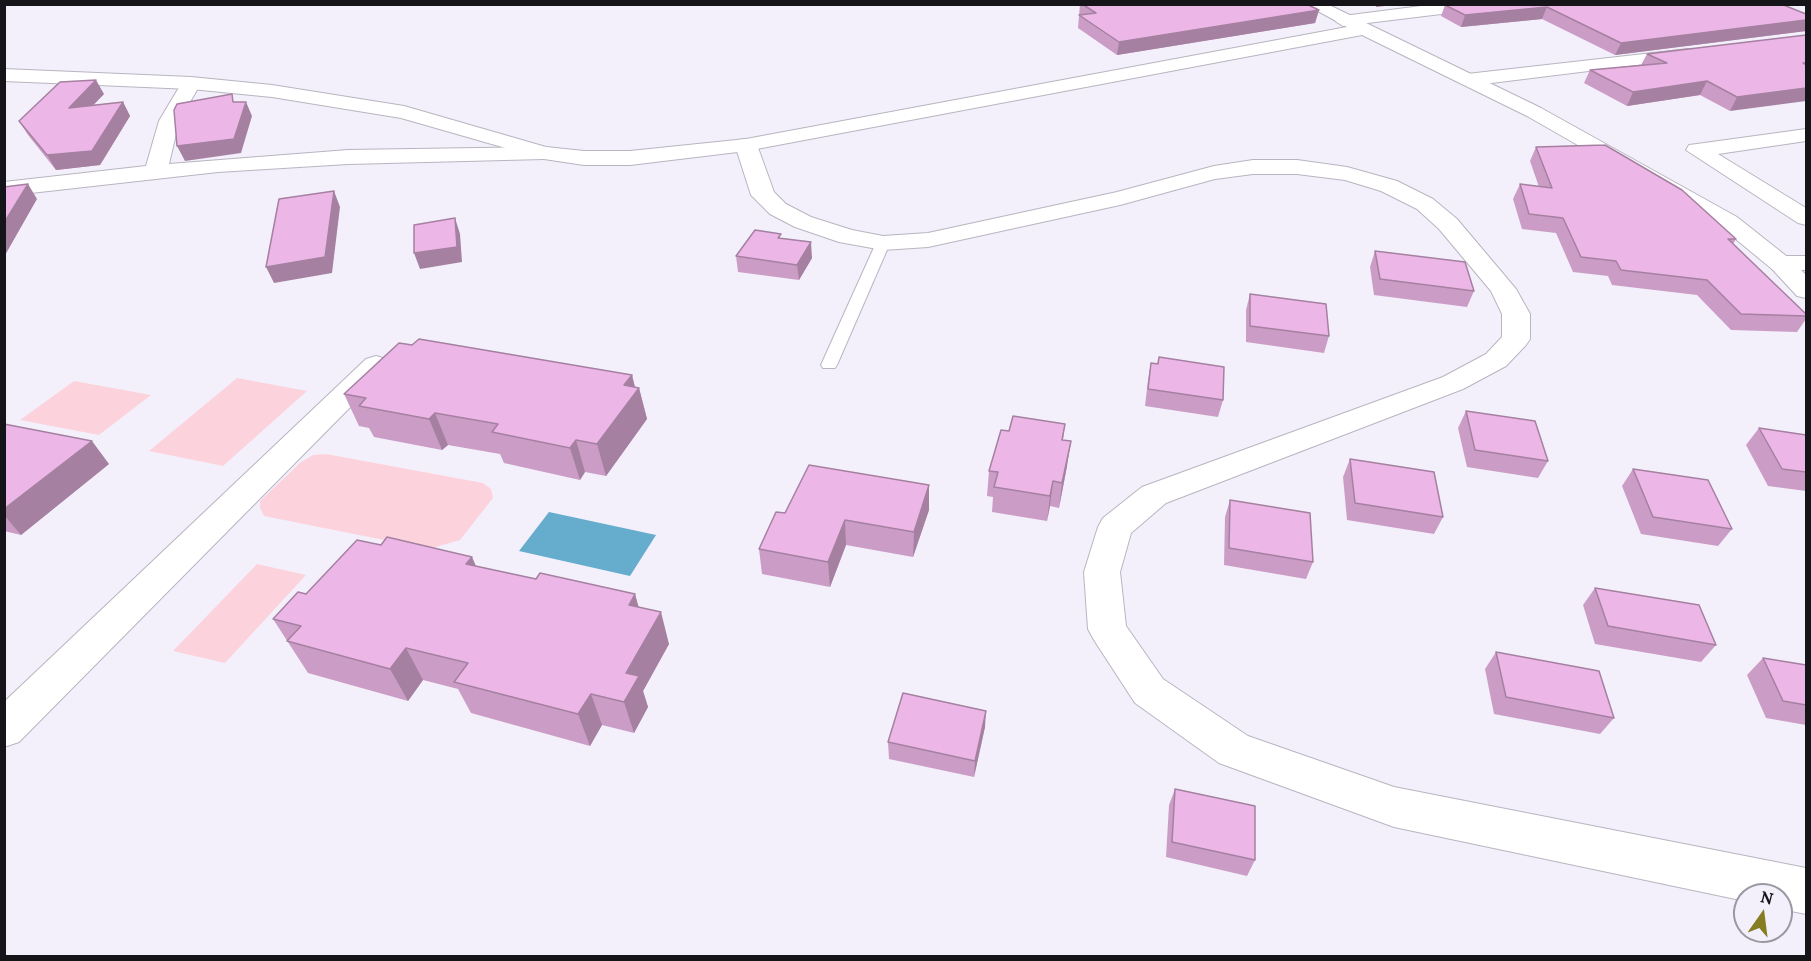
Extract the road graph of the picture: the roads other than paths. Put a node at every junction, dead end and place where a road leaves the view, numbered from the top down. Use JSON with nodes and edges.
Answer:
{"nodes":[{"id":1,"x":1313,"y":4,"type":"edge"},
{"id":2,"x":1482,"y":4,"type":"edge"},
{"id":3,"x":1352,"y":25,"type":"junction"},
{"id":4,"x":1701,"y":52,"type":"edge"},
{"id":5,"x":4,"y":75,"type":"edge"},
{"id":6,"x":1467,"y":80,"type":"junction"},
{"id":7,"x":191,"y":83,"type":"junction"},
{"id":8,"x":1806,"y":135,"type":"edge"},
{"id":9,"x":746,"y":145,"type":"junction"},
{"id":10,"x":544,"y":153,"type":"junction"},
{"id":11,"x":156,"y":171,"type":"junction"},
{"id":12,"x":4,"y":189,"type":"edge"},
{"id":13,"x":1806,"y":218,"type":"edge"},
{"id":14,"x":883,"y":243,"type":"junction"},
{"id":15,"x":1806,"y":263,"type":"edge"},
{"id":16,"x":1781,"y":264,"type":"junction"},
{"id":17,"x":1806,"y":290,"type":"edge"},
{"id":18,"x":380,"y":361,"type":"edge"},
{"id":19,"x":829,"y":365,"type":"dead end"},
{"id":20,"x":4,"y":729,"type":"edge"},
{"id":21,"x":1806,"y":891,"type":"edge"}],
"edges":[{"from":1,"to":3,"type":"street"},
{"from":2,"to":3,"type":"street"},
{"from":3,"to":6,"type":"street"},
{"from":3,"to":9,"type":"street"},
{"from":4,"to":6,"type":"street"},
{"from":5,"to":7,"type":"street"},
{"from":6,"to":16,"type":"street"},
{"from":7,"to":10,"type":"street"},
{"from":7,"to":11,"type":"street"},
{"from":8,"to":13,"type":"street"},
{"from":9,"to":10,"type":"street"},
{"from":9,"to":14,"type":"street"},
{"from":10,"to":11,"type":"street"},
{"from":11,"to":12,"type":"street"},
{"from":14,"to":19,"type":"lane"},
{"from":14,"to":21,"type":"street"},
{"from":15,"to":16,"type":"street"},
{"from":16,"to":17,"type":"street"},
{"from":18,"to":20,"type":"street"}]}
